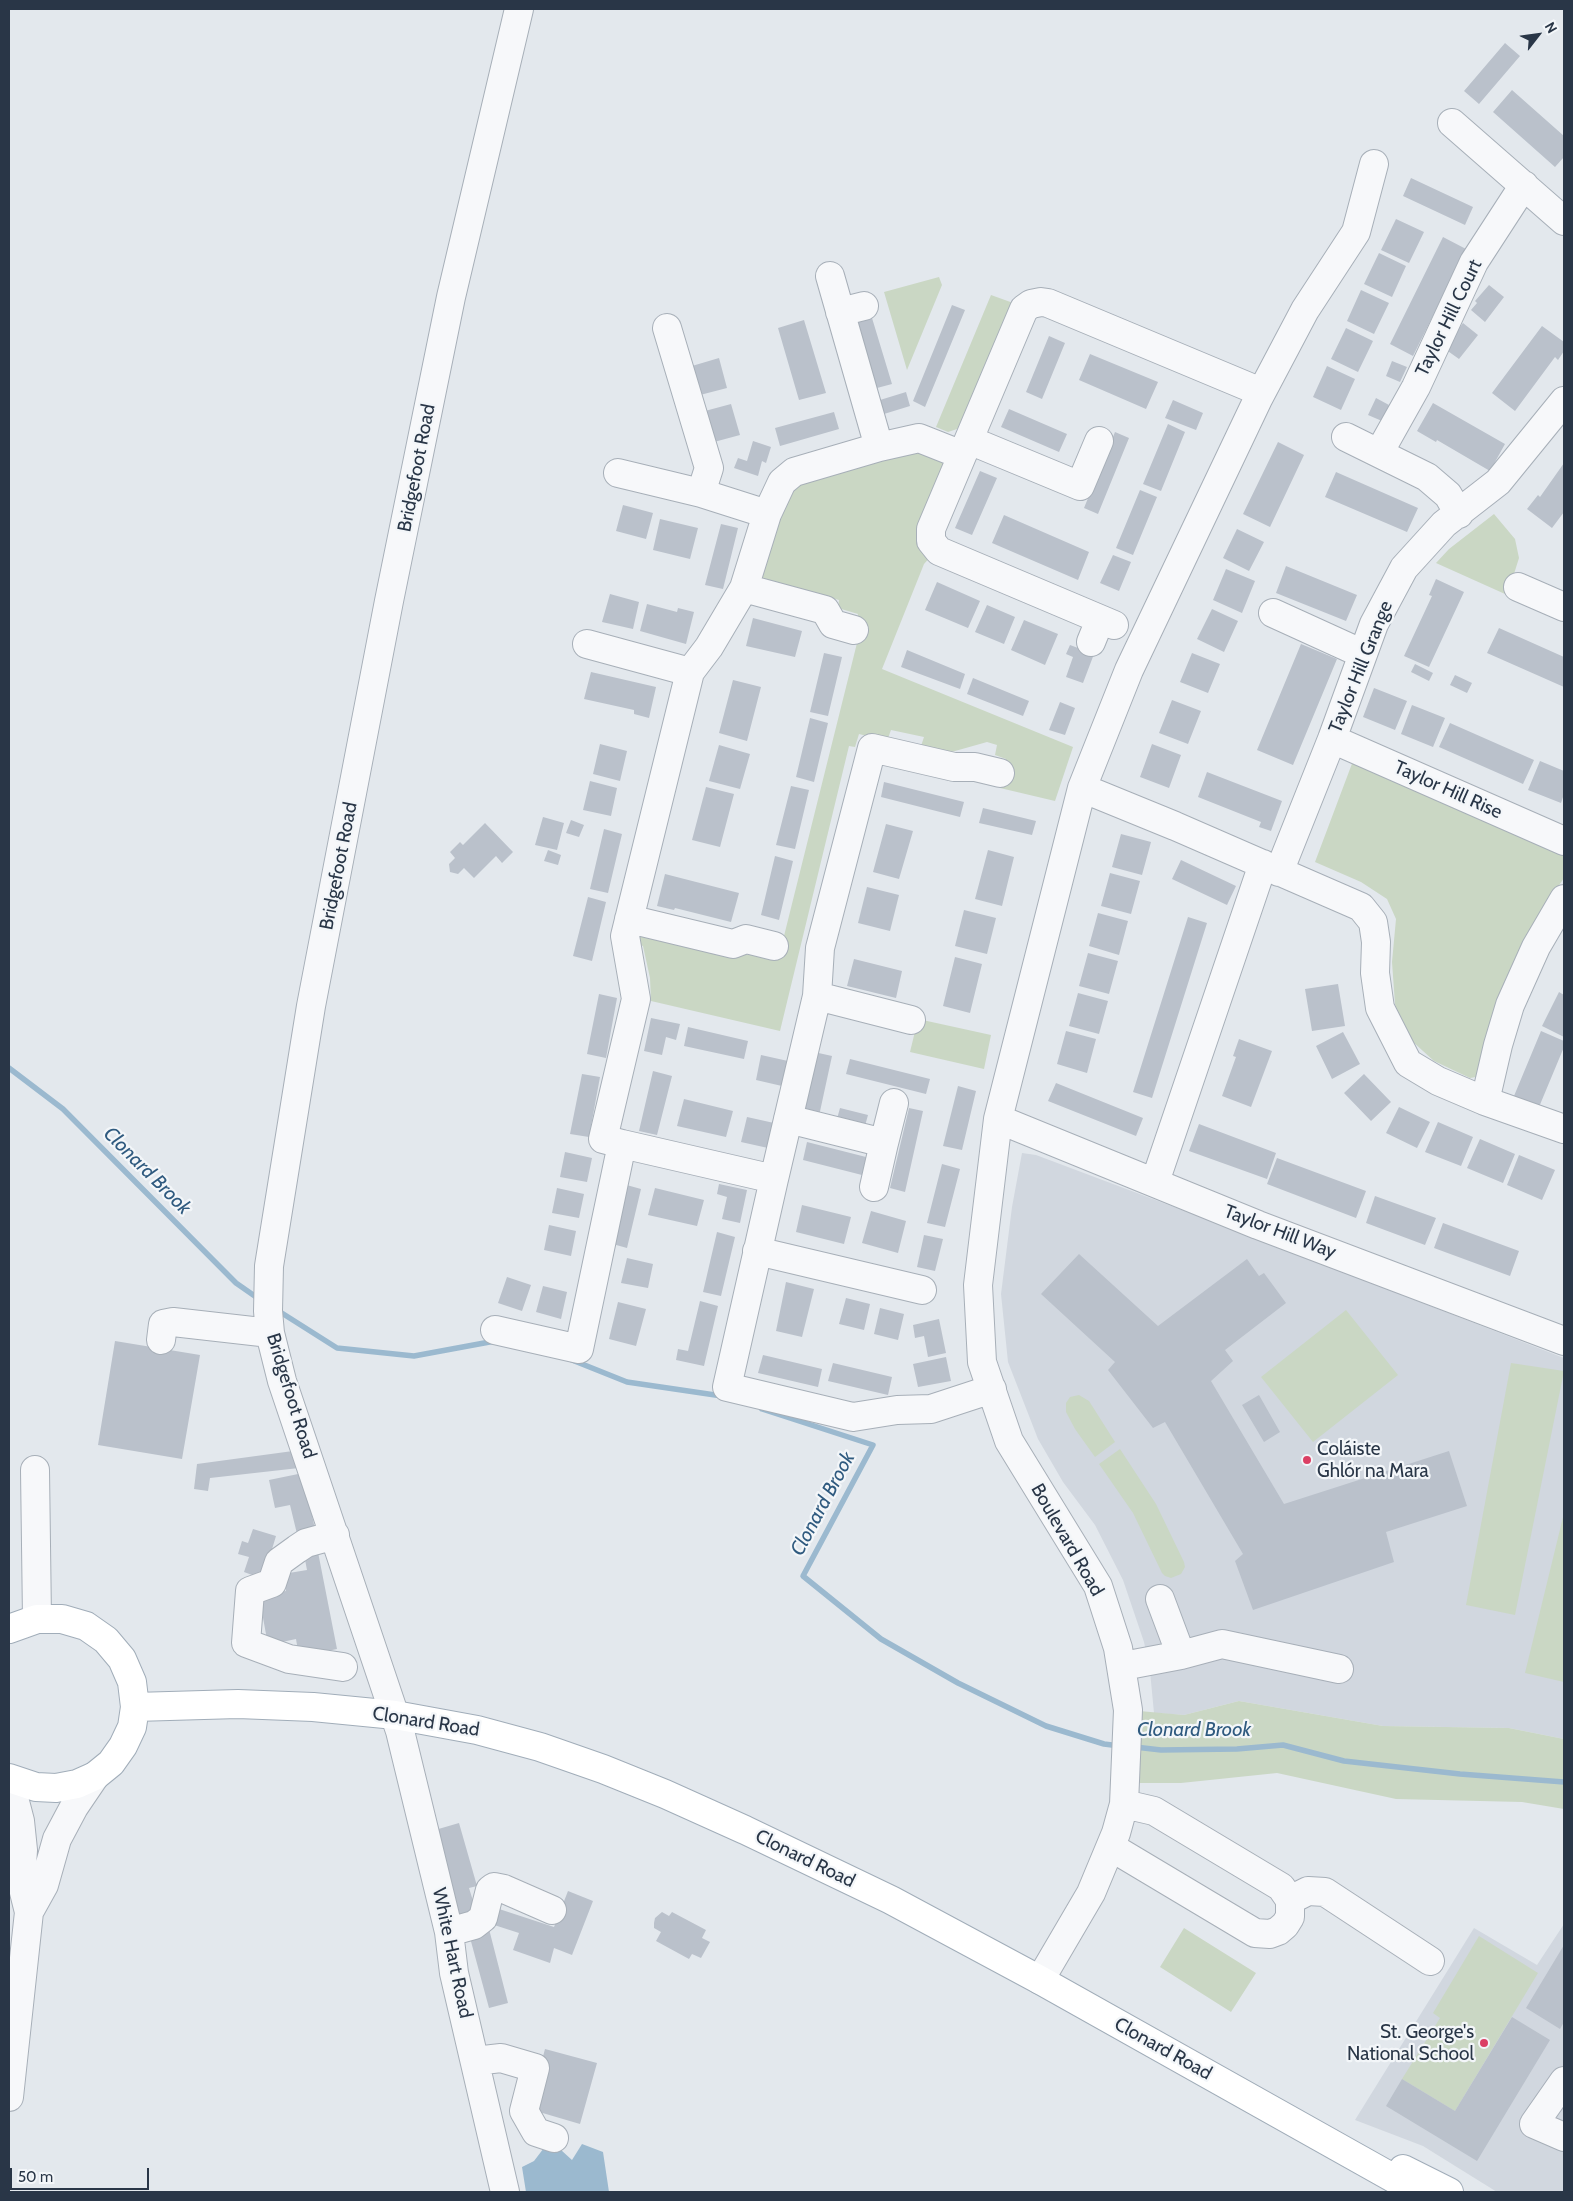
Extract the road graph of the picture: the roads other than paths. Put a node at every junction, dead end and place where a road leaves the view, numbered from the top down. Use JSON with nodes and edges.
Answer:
{"nodes":[{"id":1,"x":519,"y":9,"type":"edge"},
{"id":2,"x":1452,"y":123,"type":"dead end"},
{"id":3,"x":1374,"y":164,"type":"dead end"},
{"id":4,"x":1524,"y":186,"type":"junction"},
{"id":5,"x":1564,"y":221,"type":"edge"},
{"id":6,"x":830,"y":276,"type":"dead end"},
{"id":7,"x":667,"y":328,"type":"dead end"},
{"id":8,"x":1262,"y":392,"type":"junction"},
{"id":9,"x":1564,"y":401,"type":"edge"},
{"id":10,"x":1346,"y":437,"type":"dead end"},
{"id":11,"x":1099,"y":441,"type":"dead end"},
{"id":12,"x":880,"y":447,"type":"junction"},
{"id":13,"x":966,"y":448,"type":"junction"},
{"id":14,"x":1379,"y":453,"type":"junction"},
{"id":15,"x":618,"y":473,"type":"dead end"},
{"id":16,"x":701,"y":493,"type":"junction"},
{"id":17,"x":767,"y":514,"type":"junction"},
{"id":18,"x":1459,"y":514,"type":"junction"},
{"id":19,"x":1518,"y":587,"type":"dead end"},
{"id":20,"x":744,"y":588,"type":"junction"},
{"id":21,"x":1562,"y":600,"type":"edge"},
{"id":22,"x":1272,"y":613,"type":"dead end"},
{"id":23,"x":1102,"y":629,"type":"dead end"},
{"id":24,"x":854,"y":630,"type":"dead end"},
{"id":25,"x":587,"y":644,"type":"dead end"},
{"id":26,"x":1363,"y":654,"type":"junction"},
{"id":27,"x":690,"y":672,"type":"junction"},
{"id":28,"x":1332,"y":739,"type":"junction"},
{"id":29,"x":982,"y":775,"type":"dead end"},
{"id":30,"x":1082,"y":788,"type":"junction"},
{"id":31,"x":1564,"y":841,"type":"edge"},
{"id":32,"x":1271,"y":868,"type":"junction"},
{"id":33,"x":1564,"y":899,"type":"edge"},
{"id":34,"x":629,"y":919,"type":"junction"},
{"id":35,"x":774,"y":946,"type":"dead end"},
{"id":36,"x":817,"y":996,"type":"junction"},
{"id":37,"x":911,"y":1020,"type":"dead end"},
{"id":38,"x":1485,"y":1101,"type":"junction"},
{"id":39,"x":894,"y":1103,"type":"dead end"},
{"id":40,"x":788,"y":1119,"type":"junction"},
{"id":41,"x":998,"y":1119,"type":"junction"},
{"id":42,"x":1564,"y":1130,"type":"edge"},
{"id":43,"x":884,"y":1143,"type":"junction"},
{"id":44,"x":622,"y":1144,"type":"junction"},
{"id":45,"x":774,"y":1180,"type":"junction"},
{"id":46,"x":1154,"y":1182,"type":"junction"},
{"id":47,"x":874,"y":1187,"type":"dead end"},
{"id":48,"x":757,"y":1251,"type":"junction"},
{"id":49,"x":922,"y":1290,"type":"dead end"},
{"id":50,"x":495,"y":1330,"type":"dead end"},
{"id":51,"x":1561,"y":1332,"type":"edge"},
{"id":52,"x":270,"y":1333,"type":"junction"},
{"id":53,"x":161,"y":1340,"type":"dead end"},
{"id":54,"x":992,"y":1389,"type":"junction"},
{"id":55,"x":35,"y":1470,"type":"dead end"},
{"id":56,"x":335,"y":1535,"type":"junction"},
{"id":57,"x":1160,"y":1599,"type":"dead end"},
{"id":58,"x":37,"y":1619,"type":"junction"},
{"id":59,"x":9,"y":1629,"type":"edge"},
{"id":60,"x":1181,"y":1655,"type":"junction"},
{"id":61,"x":1122,"y":1666,"type":"junction"},
{"id":62,"x":343,"y":1667,"type":"dead end"},
{"id":63,"x":1340,"y":1669,"type":"dead end"},
{"id":64,"x":135,"y":1707,"type":"junction"},
{"id":65,"x":395,"y":1715,"type":"junction"},
{"id":66,"x":95,"y":1776,"type":"junction"},
{"id":67,"x":9,"y":1778,"type":"edge"},
{"id":68,"x":9,"y":1786,"type":"edge"},
{"id":69,"x":1124,"y":1804,"type":"junction"},
{"id":70,"x":1111,"y":1847,"type":"junction"},
{"id":71,"x":1290,"y":1900,"type":"junction"},
{"id":72,"x":552,"y":1910,"type":"dead end"},
{"id":73,"x":29,"y":1912,"type":"junction"},
{"id":74,"x":449,"y":1932,"type":"junction"},
{"id":75,"x":1430,"y":1961,"type":"dead end"},
{"id":76,"x":1040,"y":1980,"type":"junction"},
{"id":77,"x":475,"y":2061,"type":"junction"},
{"id":78,"x":1564,"y":2081,"type":"edge"},
{"id":79,"x":9,"y":2097,"type":"edge"},
{"id":80,"x":1564,"y":2137,"type":"edge"},
{"id":81,"x":554,"y":2138,"type":"dead end"},
{"id":82,"x":1356,"y":2157,"type":"junction"},
{"id":83,"x":505,"y":2192,"type":"edge"},
{"id":84,"x":1418,"y":2192,"type":"edge"},
{"id":85,"x":1449,"y":2192,"type":"edge"}],
"edges":[{"from":1,"to":52,"type":"street","name":"Bridgefoot Road"},
{"from":2,"to":4,"type":"street"},
{"from":3,"to":8,"type":"street","name":"Boulevard Road"},
{"from":4,"to":5,"type":"street"},
{"from":4,"to":14,"type":"street","name":"Taylor Hill Court"},
{"from":6,"to":12,"type":"street"},
{"from":7,"to":16,"type":"street"},
{"from":8,"to":13,"type":"street"},
{"from":8,"to":30,"type":"street","name":"Boulevard Road"},
{"from":9,"to":18,"type":"street","name":"Taylor Hill Grange"},
{"from":10,"to":14,"type":"street"},
{"from":11,"to":13,"type":"street"},
{"from":12,"to":13,"type":"street"},
{"from":12,"to":17,"type":"street"},
{"from":13,"to":23,"type":"street"},
{"from":14,"to":18,"type":"street"},
{"from":15,"to":16,"type":"street"},
{"from":16,"to":17,"type":"street"},
{"from":17,"to":20,"type":"street"},
{"from":18,"to":26,"type":"street","name":"Taylor Hill Grange"},
{"from":19,"to":21,"type":"street"},
{"from":20,"to":24,"type":"street"},
{"from":20,"to":27,"type":"street"},
{"from":22,"to":26,"type":"street"},
{"from":25,"to":27,"type":"street"},
{"from":26,"to":28,"type":"street","name":"Taylor Hill Grange"},
{"from":27,"to":34,"type":"street"},
{"from":28,"to":31,"type":"street","name":"Taylor Hill Rise"},
{"from":28,"to":32,"type":"street","name":"Taylor Hill Grange"},
{"from":29,"to":36,"type":"street"},
{"from":30,"to":32,"type":"street"},
{"from":30,"to":41,"type":"street","name":"Boulevard Road"},
{"from":32,"to":38,"type":"street"},
{"from":32,"to":46,"type":"street","name":"Taylor Hill Grange"},
{"from":33,"to":38,"type":"street"},
{"from":34,"to":35,"type":"street"},
{"from":34,"to":44,"type":"street"},
{"from":36,"to":37,"type":"street"},
{"from":36,"to":40,"type":"street"},
{"from":38,"to":42,"type":"street"},
{"from":39,"to":43,"type":"street"},
{"from":40,"to":43,"type":"street"},
{"from":40,"to":45,"type":"street"},
{"from":41,"to":46,"type":"street","name":"Taylor Hill Way"},
{"from":41,"to":54,"type":"street","name":"Boulevard Road"},
{"from":43,"to":47,"type":"street"},
{"from":44,"to":45,"type":"street"},
{"from":44,"to":50,"type":"street"},
{"from":45,"to":48,"type":"street"},
{"from":46,"to":51,"type":"street","name":"Taylor Hill Way"},
{"from":48,"to":49,"type":"street"},
{"from":48,"to":54,"type":"street"},
{"from":52,"to":53,"type":"street"},
{"from":52,"to":56,"type":"street","name":"Bridgefoot Road"},
{"from":54,"to":61,"type":"street","name":"Boulevard Road"},
{"from":55,"to":58,"type":"street"},
{"from":56,"to":62,"type":"street"},
{"from":56,"to":65,"type":"street","name":"Bridgefoot Road"},
{"from":57,"to":60,"type":"street"},
{"from":58,"to":59,"type":"main road"},
{"from":58,"to":64,"type":"main road"},
{"from":60,"to":61,"type":"street"},
{"from":60,"to":63,"type":"street"},
{"from":61,"to":69,"type":"street","name":"Boulevard Road"},
{"from":64,"to":65,"type":"main road","name":"Clonard Road"},
{"from":64,"to":66,"type":"main road"},
{"from":65,"to":74,"type":"street","name":"White Hart Road"},
{"from":65,"to":76,"type":"main road","name":"Clonard Road"},
{"from":66,"to":67,"type":"main road"},
{"from":66,"to":73,"type":"street"},
{"from":68,"to":73,"type":"street"},
{"from":69,"to":70,"type":"street","name":"Boulevard Road"},
{"from":69,"to":71,"type":"street"},
{"from":70,"to":71,"type":"street"},
{"from":70,"to":76,"type":"street","name":"Boulevard Road"},
{"from":71,"to":75,"type":"street"},
{"from":72,"to":74,"type":"street"},
{"from":73,"to":79,"type":"street"},
{"from":74,"to":77,"type":"street","name":"White Hart Road"},
{"from":76,"to":82,"type":"main road","name":"Clonard Road"},
{"from":77,"to":81,"type":"street"},
{"from":77,"to":83,"type":"street","name":"White Hart Road"},
{"from":78,"to":80,"type":"street"},
{"from":82,"to":84,"type":"main road","name":"Clonard Road"},
{"from":82,"to":85,"type":"main road"}]}
